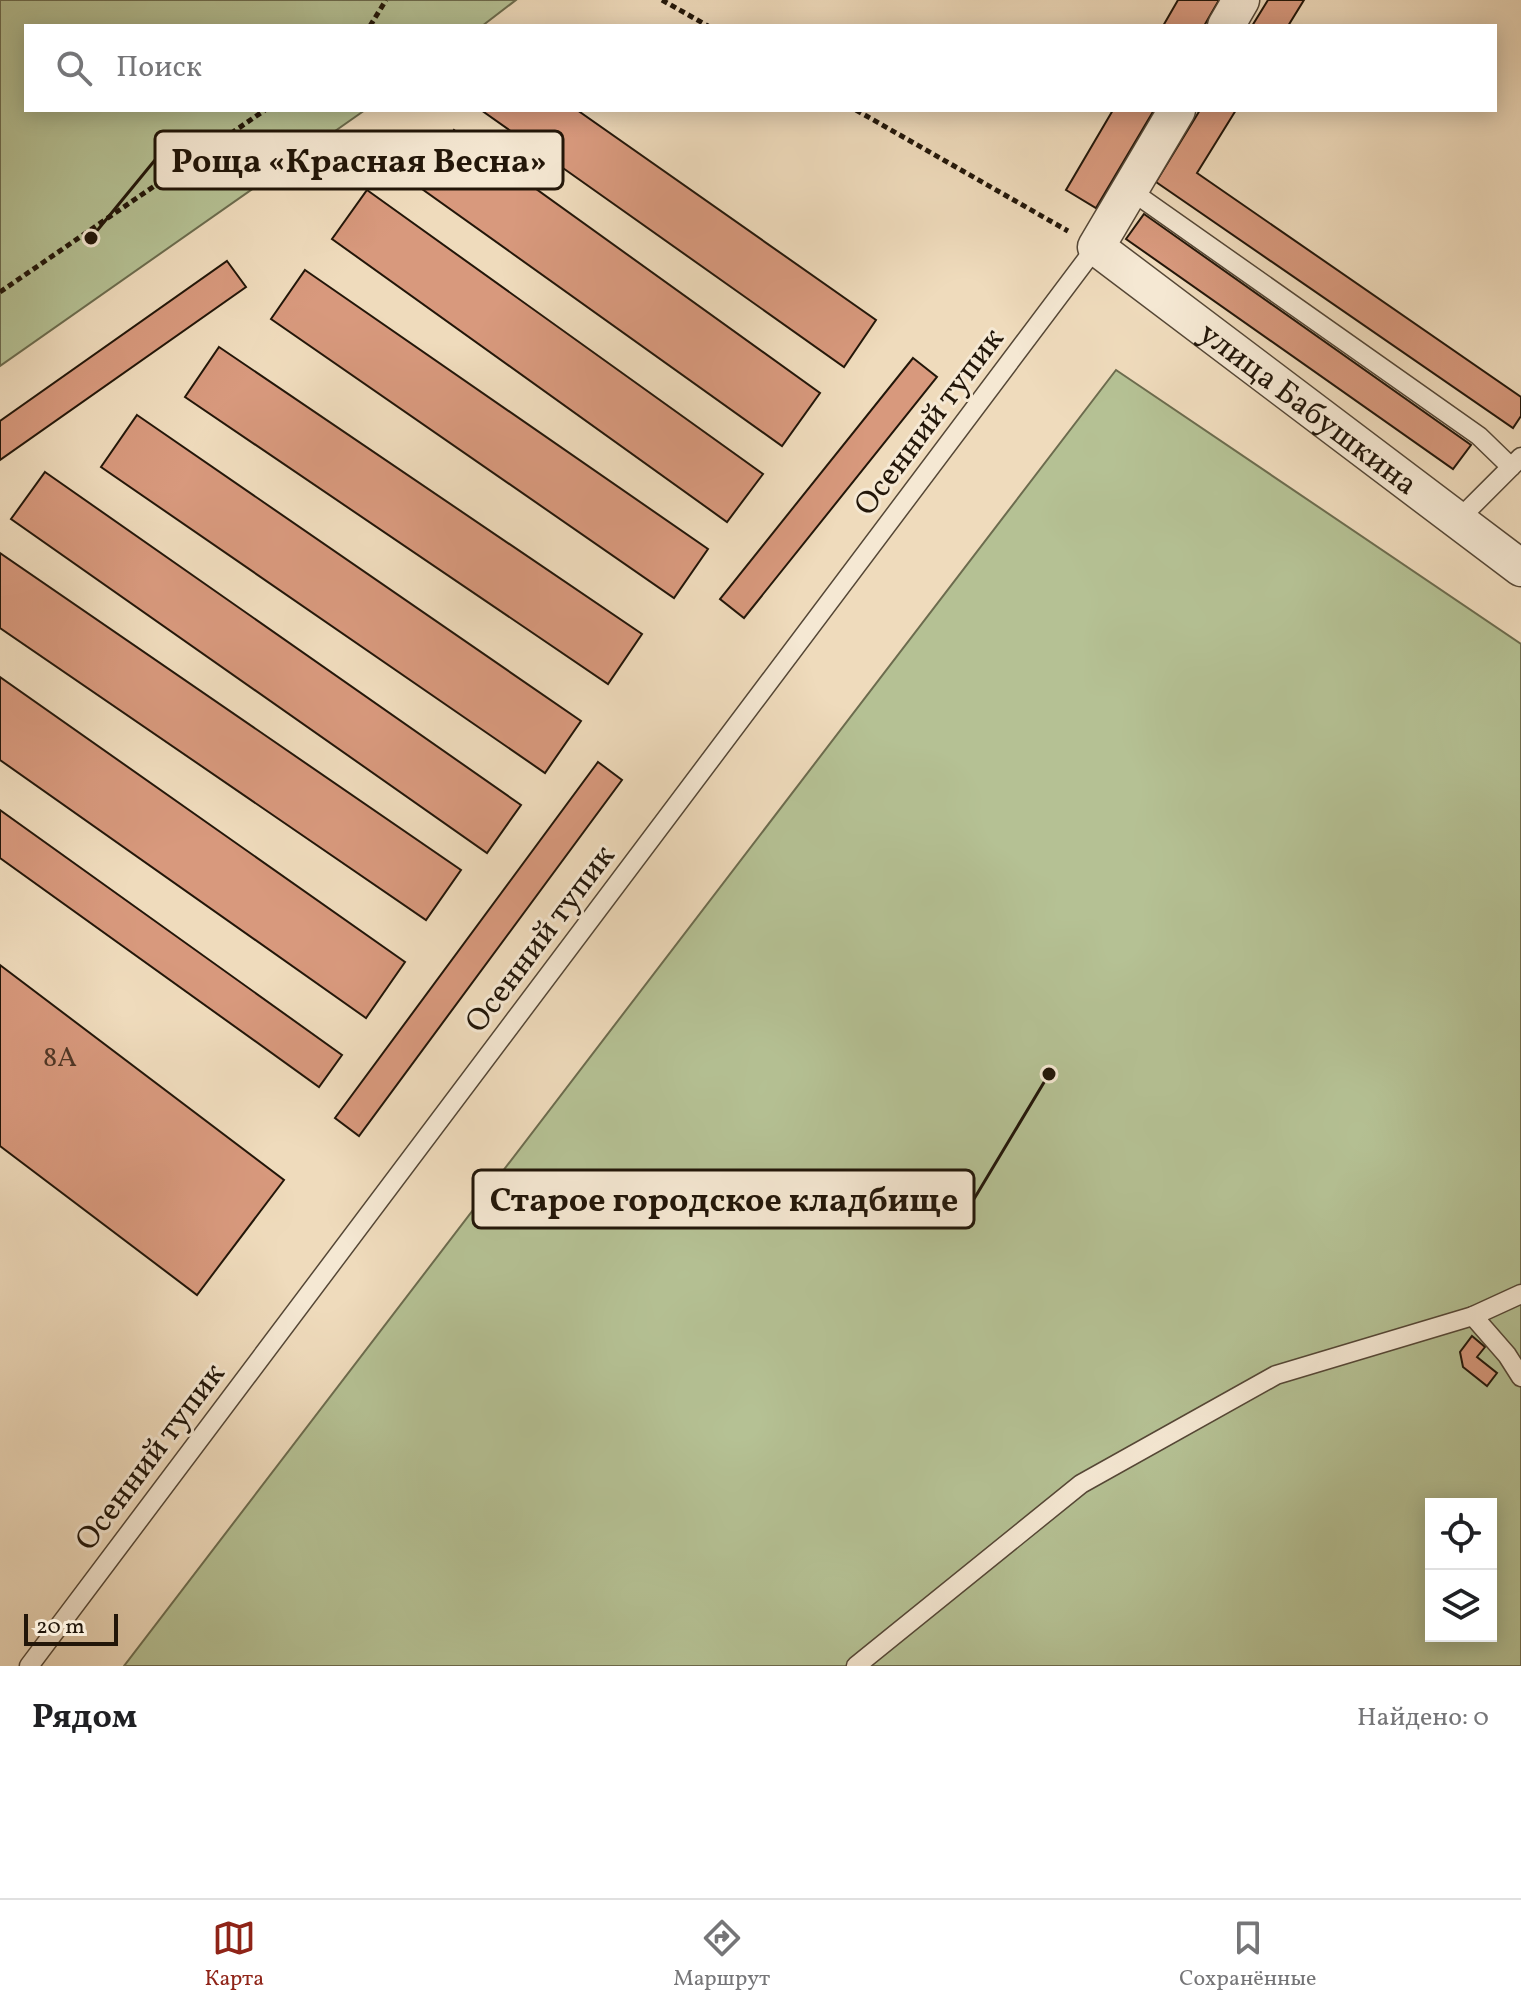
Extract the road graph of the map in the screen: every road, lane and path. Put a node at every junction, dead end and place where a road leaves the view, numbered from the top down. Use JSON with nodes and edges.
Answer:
{"nodes":[{"id":1,"x":386,"y":0,"type":"edge"},
{"id":2,"x":662,"y":0,"type":"edge"},
{"id":3,"x":1241,"y":0,"type":"edge"},
{"id":4,"x":371,"y":24,"type":"edge"},
{"id":5,"x":704,"y":24,"type":"edge"},
{"id":6,"x":1227,"y":24,"type":"edge"},
{"id":7,"x":262,"y":112,"type":"edge"},
{"id":8,"x":860,"y":112,"type":"edge"},
{"id":9,"x":1176,"y":112,"type":"edge"},
{"id":10,"x":1130,"y":190,"type":"junction"},
{"id":11,"x":1096,"y":247,"type":"junction"},
{"id":12,"x":0,"y":292,"type":"edge"},
{"id":13,"x":1516,"y":462,"type":"edge"},
{"id":14,"x":1457,"y":521,"type":"junction"},
{"id":15,"x":1521,"y":568,"type":"edge"},
{"id":16,"x":1521,"y":1294,"type":"edge"},
{"id":17,"x":1473,"y":1316,"type":"junction"},
{"id":18,"x":1521,"y":1377,"type":"edge"},
{"id":19,"x":29,"y":1666,"type":"edge"},
{"id":20,"x":856,"y":1666,"type":"edge"}],
"edges":[{"from":1,"to":4,"type":"path"},
{"from":2,"to":5,"type":"path"},
{"from":3,"to":6,"type":"street"},
{"from":7,"to":12,"type":"path"},
{"from":8,"to":11,"type":"path"},
{"from":9,"to":10,"type":"street"},
{"from":10,"to":11,"type":"street"},
{"from":10,"to":13,"type":"lane"},
{"from":11,"to":14,"type":"street","name":"улица Бабушкина"},
{"from":11,"to":19,"type":"lane","name":"Осенний тупик"},
{"from":13,"to":14,"type":"lane"},
{"from":14,"to":15,"type":"street","name":"улица Бабушкина"},
{"from":16,"to":17,"type":"lane"},
{"from":17,"to":18,"type":"lane"},
{"from":17,"to":20,"type":"lane"}]}
